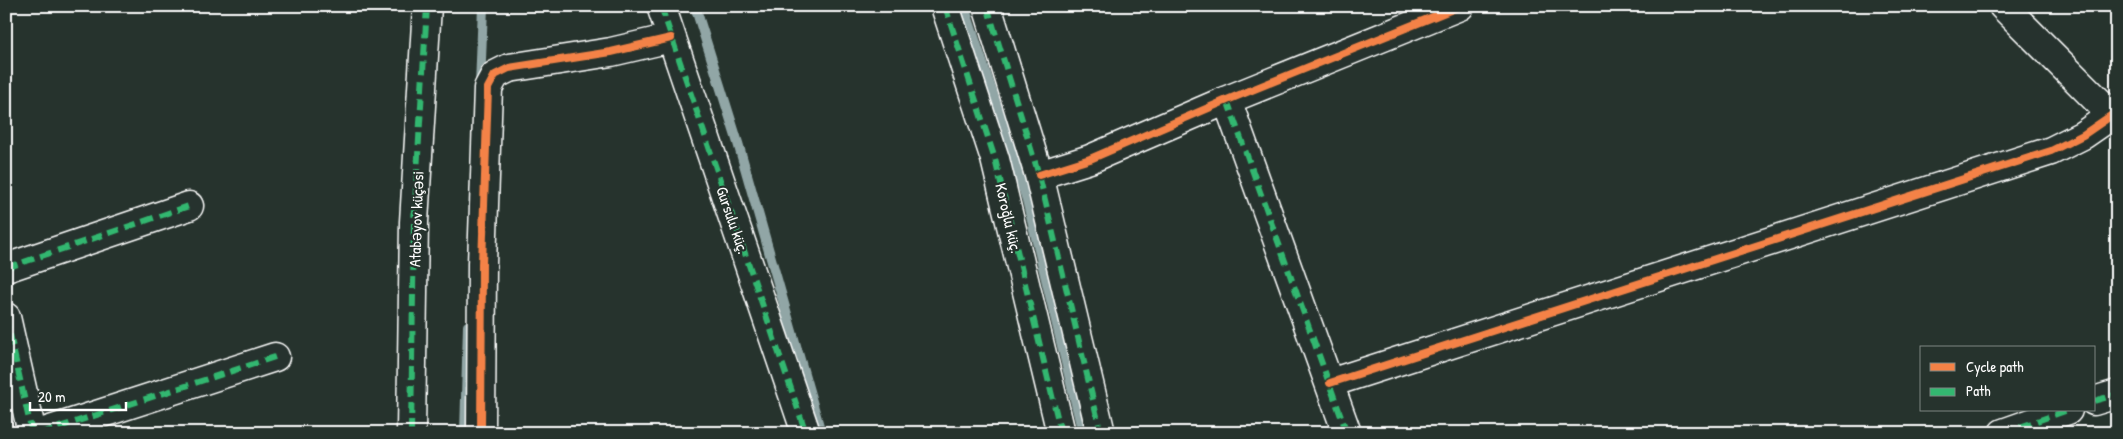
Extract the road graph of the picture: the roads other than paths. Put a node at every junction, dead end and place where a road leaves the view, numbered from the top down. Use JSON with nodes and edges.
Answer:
{"nodes":[{"id":1,"x":427,"y":6,"type":"edge"},
{"id":2,"x":661,"y":6,"type":"edge"},
{"id":3,"x":945,"y":6,"type":"edge"},
{"id":4,"x":987,"y":6,"type":"edge"},
{"id":5,"x":1460,"y":6,"type":"edge"},
{"id":6,"x":2003,"y":6,"type":"edge"},
{"id":7,"x":671,"y":38,"type":"junction"},
{"id":8,"x":1227,"y":100,"type":"junction"},
{"id":9,"x":2114,"y":117,"type":"edge"},
{"id":10,"x":1039,"y":175,"type":"junction"},
{"id":11,"x":189,"y":206,"type":"dead end"},
{"id":12,"x":6,"y":268,"type":"edge"},
{"id":13,"x":6,"y":317,"type":"edge"},
{"id":14,"x":275,"y":357,"type":"dead end"},
{"id":15,"x":1330,"y":383,"type":"junction"},
{"id":16,"x":2117,"y":394,"type":"edge"},
{"id":17,"x":2096,"y":400,"type":"edge"},
{"id":18,"x":2062,"y":412,"type":"edge"},
{"id":19,"x":32,"y":433,"type":"edge"},
{"id":20,"x":41,"y":433,"type":"edge"},
{"id":21,"x":411,"y":433,"type":"edge"},
{"id":22,"x":482,"y":433,"type":"edge"},
{"id":23,"x":806,"y":433,"type":"edge"},
{"id":24,"x":1061,"y":433,"type":"edge"},
{"id":25,"x":1101,"y":433,"type":"edge"},
{"id":26,"x":1347,"y":433,"type":"edge"},
{"id":27,"x":2004,"y":433,"type":"edge"}],
"edges":[{"from":1,"to":21,"type":"street","name":"Atabəyov küçəsi"},
{"from":2,"to":7,"type":"street","name":"Gursulu küç."},
{"from":3,"to":24,"type":"street","name":"Koroğlu küç."},
{"from":4,"to":10,"type":"street"},
{"from":5,"to":8,"type":"street"},
{"from":6,"to":9,"type":"street"},
{"from":7,"to":22,"type":"street"},
{"from":7,"to":23,"type":"street","name":"Gursulu küç."},
{"from":8,"to":10,"type":"street"},
{"from":8,"to":15,"type":"street"},
{"from":9,"to":15,"type":"street"},
{"from":10,"to":25,"type":"street"},
{"from":11,"to":12,"type":"street"},
{"from":13,"to":19,"type":"street"},
{"from":14,"to":20,"type":"street"},
{"from":15,"to":26,"type":"street"},
{"from":16,"to":17,"type":"street"},
{"from":18,"to":27,"type":"street"}]}
